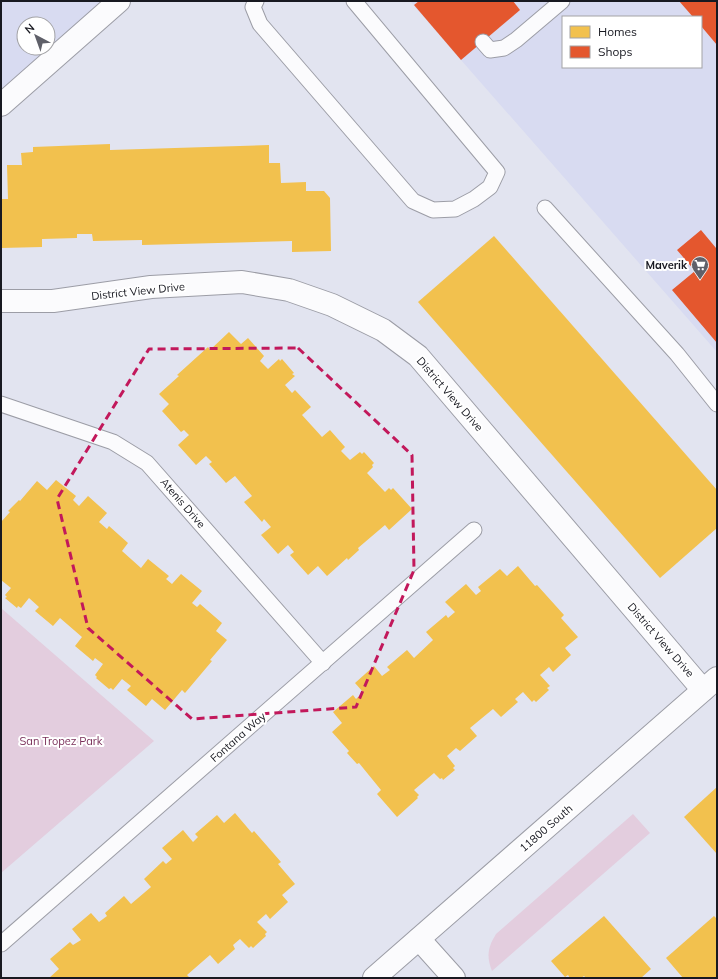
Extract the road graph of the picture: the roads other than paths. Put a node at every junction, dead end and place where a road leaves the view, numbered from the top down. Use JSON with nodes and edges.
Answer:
{"nodes":[{"id":1,"x":119,"y":1,"type":"edge"},
{"id":2,"x":256,"y":1,"type":"edge"},
{"id":3,"x":354,"y":1,"type":"edge"},
{"id":4,"x":562,"y":1,"type":"edge"},
{"id":5,"x":483,"y":42,"type":"dead end"},
{"id":6,"x":1,"y":106,"type":"edge"},
{"id":7,"x":545,"y":208,"type":"dead end"},
{"id":8,"x":1,"y":301,"type":"edge"},
{"id":9,"x":1,"y":404,"type":"edge"},
{"id":10,"x":717,"y":404,"type":"edge"},
{"id":11,"x":474,"y":530,"type":"dead end"},
{"id":12,"x":323,"y":663,"type":"junction"},
{"id":13,"x":710,"y":684,"type":"edge"},
{"id":14,"x":419,"y":939,"type":"junction"},
{"id":15,"x":1,"y":944,"type":"edge"},
{"id":16,"x":374,"y":978,"type":"edge"},
{"id":17,"x":454,"y":978,"type":"edge"}],
"edges":[{"from":1,"to":6,"type":"street"},
{"from":2,"to":3,"type":"lane"},
{"from":4,"to":5,"type":"lane"},
{"from":7,"to":10,"type":"lane"},
{"from":8,"to":13,"type":"street","name":"District View Drive"},
{"from":9,"to":12,"type":"lane","name":"Atenis Drive"},
{"from":11,"to":12,"type":"lane","name":"Fontana Way"},
{"from":12,"to":15,"type":"lane","name":"Fontana Way"},
{"from":13,"to":14,"type":"street","name":"11800 South"},
{"from":14,"to":16,"type":"street","name":"11800 South"},
{"from":14,"to":17,"type":"street"}]}
